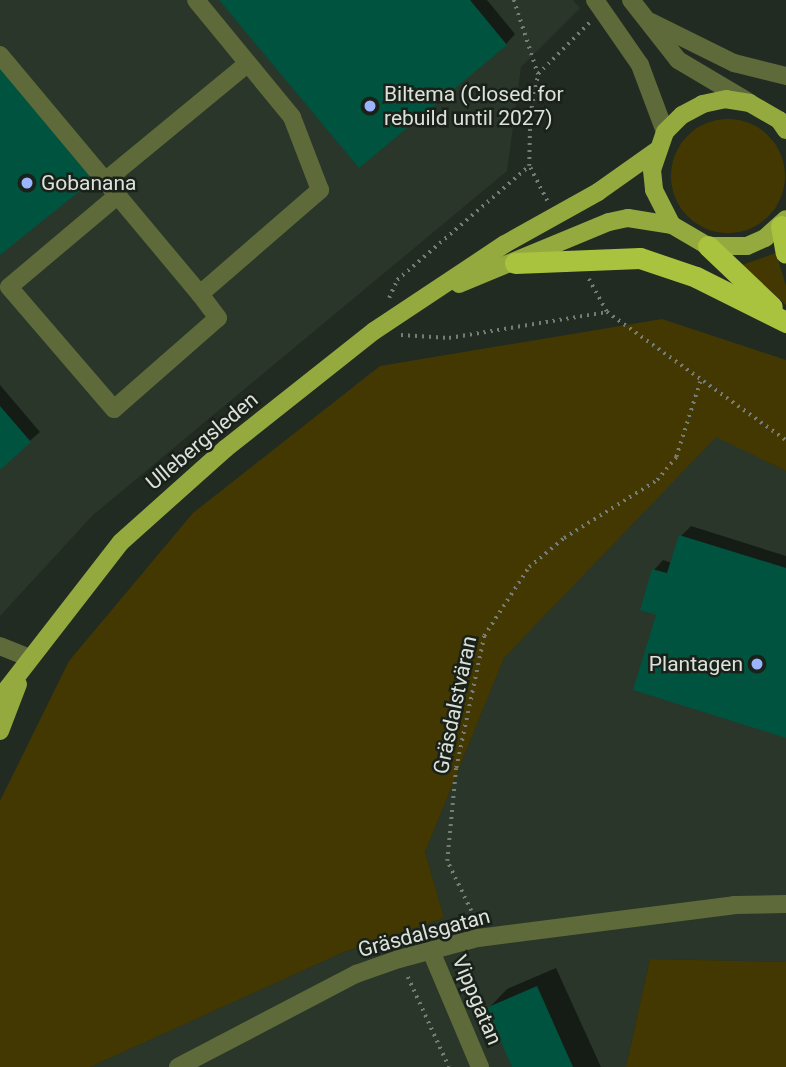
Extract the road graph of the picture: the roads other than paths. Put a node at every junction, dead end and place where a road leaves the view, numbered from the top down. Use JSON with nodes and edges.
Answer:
{"nodes":[{"id":1,"x":196,"y":0,"type":"edge"},
{"id":2,"x":635,"y":7,"type":"edge"},
{"id":3,"x":595,"y":9,"type":"edge"},
{"id":4,"x":0,"y":55,"type":"edge"},
{"id":5,"x":247,"y":64,"type":"junction"},
{"id":6,"x":786,"y":76,"type":"edge"},
{"id":7,"x":750,"y":103,"type":"junction"},
{"id":8,"x":783,"y":123,"type":"edge"},
{"id":9,"x":665,"y":132,"type":"junction"},
{"id":10,"x":656,"y":151,"type":"junction"},
{"id":11,"x":105,"y":181,"type":"junction"},
{"id":12,"x":117,"y":196,"type":"junction"},
{"id":13,"x":783,"y":223,"type":"edge"},
{"id":14,"x":672,"y":225,"type":"junction"},
{"id":15,"x":708,"y":246,"type":"junction"},
{"id":16,"x":786,"y":253,"type":"edge"},
{"id":17,"x":515,"y":263,"type":"junction"},
{"id":18,"x":436,"y":292,"type":"junction"},
{"id":19,"x":200,"y":294,"type":"junction"},
{"id":20,"x":786,"y":321,"type":"edge"},
{"id":21,"x":0,"y":646,"type":"edge"},
{"id":22,"x":27,"y":657,"type":"junction"},
{"id":23,"x":0,"y":698,"type":"edge"},
{"id":24,"x":0,"y":731,"type":"edge"},
{"id":25,"x":786,"y":904,"type":"edge"},
{"id":26,"x":431,"y":951,"type":"junction"},
{"id":27,"x":178,"y":1067,"type":"edge"},
{"id":28,"x":480,"y":1067,"type":"edge"}],
"edges":[{"from":1,"to":5,"type":"street"},
{"from":2,"to":6,"type":"street"},
{"from":2,"to":7,"type":"street"},
{"from":3,"to":9,"type":"street"},
{"from":4,"to":11,"type":"street"},
{"from":5,"to":11,"type":"street"},
{"from":5,"to":19,"type":"street"},
{"from":7,"to":8,"type":"main road"},
{"from":7,"to":9,"type":"main road"},
{"from":9,"to":10,"type":"main road"},
{"from":10,"to":14,"type":"main road"},
{"from":10,"to":18,"type":"main road","name":"Ullebergsleden"},
{"from":11,"to":12,"type":"street"},
{"from":12,"to":19,"type":"street"},
{"from":12,"to":19,"type":"street"},
{"from":13,"to":15,"type":"main road"},
{"from":13,"to":16,"type":"highway"},
{"from":14,"to":15,"type":"main road"},
{"from":14,"to":17,"type":"main road","name":"Ullebergsleden"},
{"from":15,"to":20,"type":"highway"},
{"from":17,"to":18,"type":"main road","name":"Ullebergsleden"},
{"from":17,"to":20,"type":"highway"},
{"from":18,"to":22,"type":"main road","name":"Ullebergsleden"},
{"from":21,"to":22,"type":"street"},
{"from":22,"to":23,"type":"main road","name":"Ullebergsleden"},
{"from":22,"to":24,"type":"main road","name":"Ullebergsleden"},
{"from":25,"to":26,"type":"street","name":"Gräsdalsgatan"},
{"from":26,"to":27,"type":"street","name":"Gräsdalsgatan"},
{"from":26,"to":28,"type":"street","name":"Vippgatan"}]}
